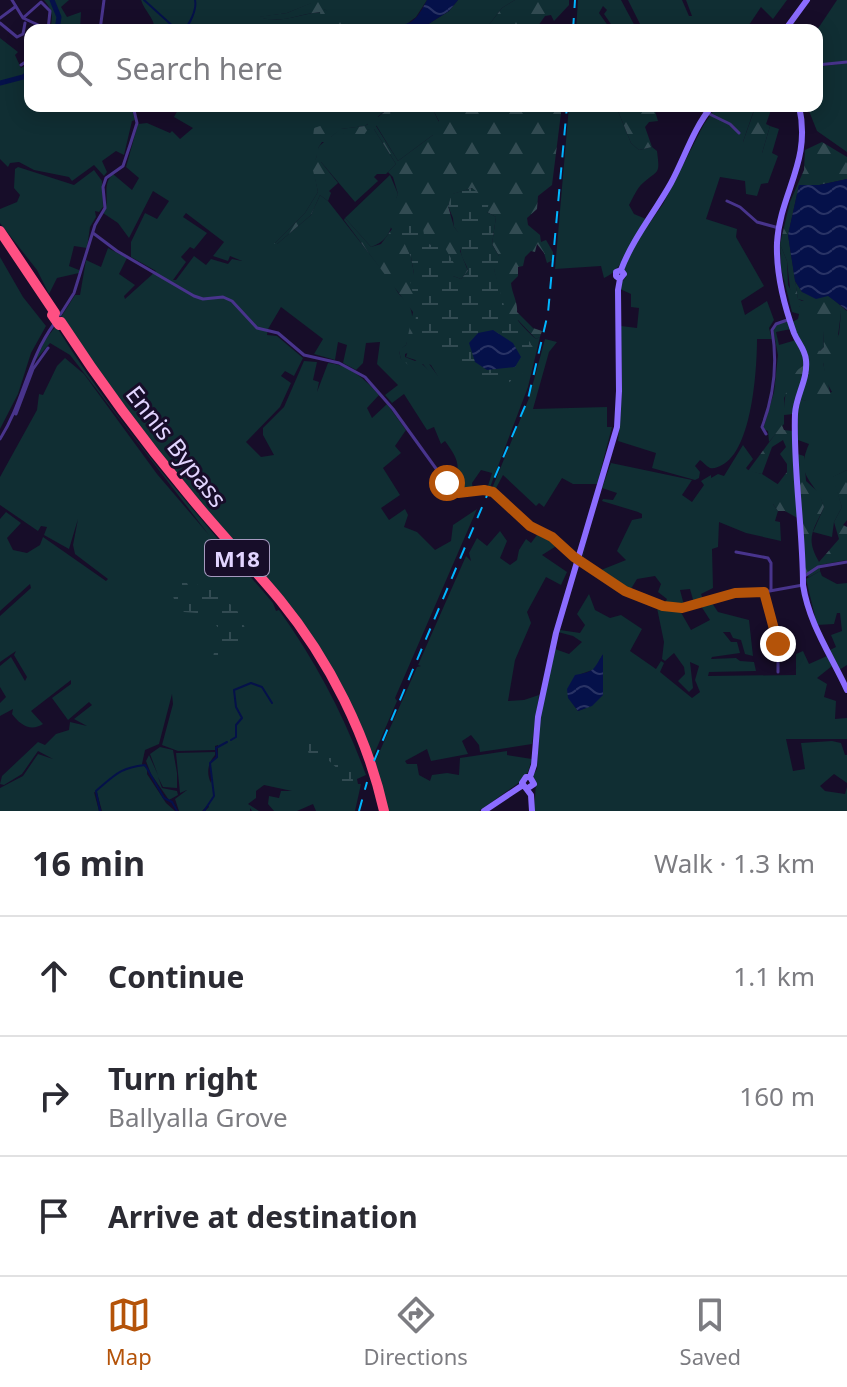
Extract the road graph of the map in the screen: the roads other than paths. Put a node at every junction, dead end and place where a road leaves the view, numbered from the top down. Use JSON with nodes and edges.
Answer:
{"nodes":[{"id":1,"x":12,"y":0,"type":"edge"},
{"id":2,"x":104,"y":0,"type":"edge"},
{"id":3,"x":808,"y":0,"type":"edge"},
{"id":4,"x":15,"y":7,"type":"junction"},
{"id":5,"x":0,"y":20,"type":"edge"},
{"id":6,"x":24,"y":21,"type":"junction"},
{"id":7,"x":30,"y":24,"type":"edge"},
{"id":8,"x":49,"y":24,"type":"edge"},
{"id":9,"x":101,"y":24,"type":"edge"},
{"id":10,"x":792,"y":24,"type":"edge"},
{"id":11,"x":794,"y":24,"type":"edge"},
{"id":12,"x":847,"y":62,"type":"edge"},
{"id":13,"x":24,"y":63,"type":"edge"},
{"id":14,"x":823,"y":64,"type":"edge"},
{"id":15,"x":21,"y":65,"type":"dead end"},
{"id":16,"x":134,"y":112,"type":"edge"},
{"id":17,"x":703,"y":112,"type":"edge"},
{"id":18,"x":800,"y":112,"type":"edge"},
{"id":19,"x":706,"y":114,"type":"junction"},
{"id":20,"x":739,"y":133,"type":"dead end"},
{"id":21,"x":727,"y":201,"type":"dead end"},
{"id":22,"x":779,"y":228,"type":"junction"},
{"id":23,"x":0,"y":231,"type":"edge"},
{"id":24,"x":93,"y":233,"type":"junction"},
{"id":25,"x":0,"y":239,"type":"edge"},
{"id":26,"x":57,"y":319,"type":"junction"},
{"id":27,"x":790,"y":319,"type":"junction"},
{"id":28,"x":48,"y":348,"type":"dead end"},
{"id":29,"x":33,"y":366,"type":"junction"},
{"id":30,"x":21,"y":398,"type":"junction"},
{"id":31,"x":16,"y":414,"type":"dead end"},
{"id":32,"x":766,"y":434,"type":"dead end"},
{"id":33,"x":0,"y":439,"type":"edge"},
{"id":34,"x":736,"y":552,"type":"dead end"},
{"id":35,"x":578,"y":559,"type":"junction"},
{"id":36,"x":847,"y":562,"type":"edge"},
{"id":37,"x":803,"y":581,"type":"junction"},
{"id":38,"x":772,"y":591,"type":"junction"},
{"id":39,"x":764,"y":592,"type":"junction"},
{"id":40,"x":778,"y":672,"type":"dead end"},
{"id":41,"x":847,"y":690,"type":"edge"},
{"id":42,"x":526,"y":786,"type":"junction"},
{"id":43,"x":383,"y":810,"type":"edge"},
{"id":44,"x":484,"y":811,"type":"edge"},
{"id":45,"x":532,"y":811,"type":"edge"}],
"edges":[{"from":1,"to":4,"type":"street"},
{"from":2,"to":9,"type":"street"},
{"from":3,"to":10,"type":"main road"},
{"from":3,"to":11,"type":"main road"},
{"from":4,"to":5,"type":"street"},
{"from":4,"to":6,"type":"street"},
{"from":5,"to":6,"type":"street"},
{"from":6,"to":7,"type":"street"},
{"from":6,"to":8,"type":"street"},
{"from":12,"to":14,"type":"street"},
{"from":13,"to":15,"type":"street"},
{"from":16,"to":24,"type":"street"},
{"from":17,"to":19,"type":"street"},
{"from":18,"to":22,"type":"main road"},
{"from":19,"to":20,"type":"street"},
{"from":19,"to":35,"type":"main road"},
{"from":21,"to":22,"type":"street"},
{"from":22,"to":27,"type":"main road"},
{"from":23,"to":26,"type":"highway","name":"Ennis Bypass","number":"M18"},
{"from":24,"to":26,"type":"street"},
{"from":24,"to":35,"type":"street"},
{"from":25,"to":26,"type":"highway","name":"Ennis Bypass","number":"M18"},
{"from":26,"to":29,"type":"street"},
{"from":26,"to":43,"type":"highway","name":"Ennis Bypass","number":"M18"},
{"from":27,"to":32,"type":"street"},
{"from":27,"to":37,"type":"main road"},
{"from":28,"to":29,"type":"street"},
{"from":29,"to":30,"type":"street"},
{"from":30,"to":31,"type":"street"},
{"from":30,"to":33,"type":"street"},
{"from":34,"to":38,"type":"street"},
{"from":35,"to":39,"type":"street"},
{"from":35,"to":42,"type":"main road"},
{"from":36,"to":37,"type":"street"},
{"from":37,"to":38,"type":"street"},
{"from":37,"to":41,"type":"main road"},
{"from":38,"to":39,"type":"street"},
{"from":39,"to":40,"type":"street"},
{"from":42,"to":44,"type":"main road"},
{"from":42,"to":45,"type":"main road"}]}
